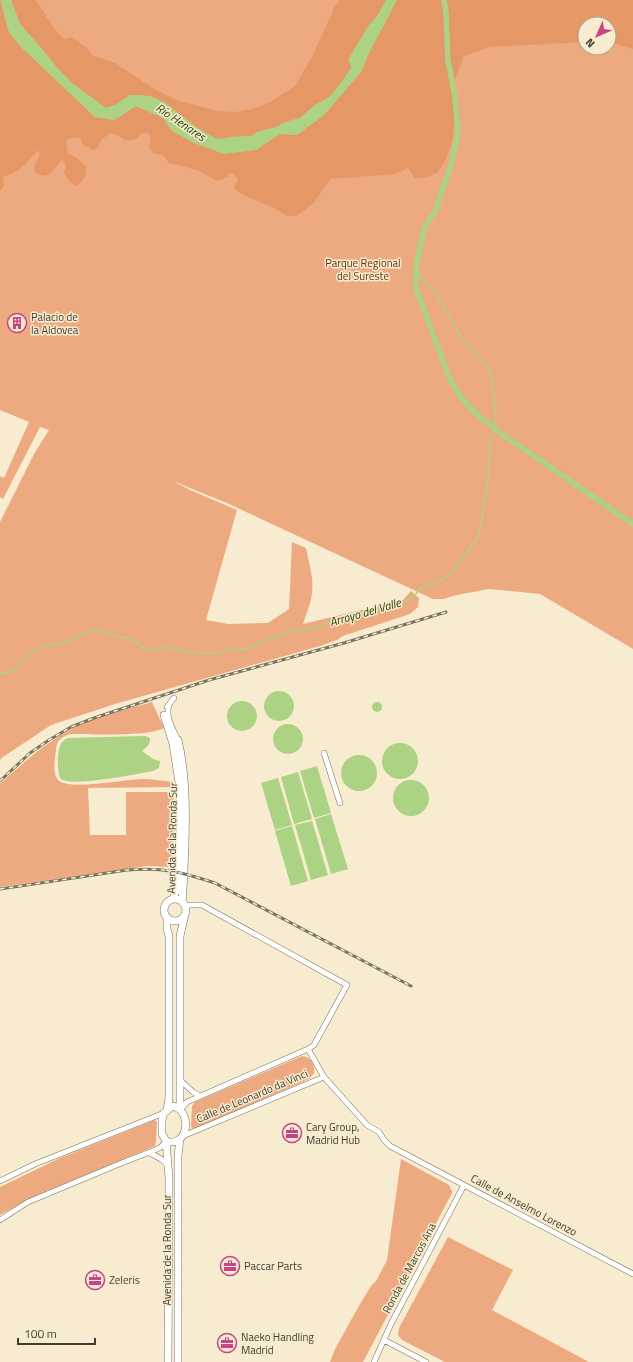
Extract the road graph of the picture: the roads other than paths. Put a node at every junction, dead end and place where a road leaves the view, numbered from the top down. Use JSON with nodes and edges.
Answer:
{"nodes":[{"id":1,"x":174,"y":698,"type":"dead end"},
{"id":2,"x":169,"y":705,"type":"junction"},
{"id":3,"x":164,"y":715,"type":"joint"},
{"id":4,"x":178,"y":740,"type":"joint"},
{"id":5,"x":324,"y":753,"type":"dead end"},
{"id":6,"x":340,"y":803,"type":"dead end"},
{"id":7,"x":173,"y":899,"type":"junction"},
{"id":8,"x":184,"y":904,"type":"junction"},
{"id":9,"x":186,"y":914,"type":"junction"},
{"id":10,"x":166,"y":917,"type":"junction"},
{"id":11,"x":308,"y":1049,"type":"junction"},
{"id":12,"x":324,"y":1077,"type":"junction"},
{"id":13,"x":180,"y":1080,"type":"junction"},
{"id":14,"x":200,"y":1096,"type":"junction"},
{"id":15,"x":181,"y":1109,"type":"junction"},
{"id":16,"x":165,"y":1112,"type":"junction"},
{"id":17,"x":182,"y":1138,"type":"junction"},
{"id":18,"x":166,"y":1141,"type":"junction"},
{"id":19,"x":150,"y":1153,"type":"junction"},
{"id":20,"x":168,"y":1165,"type":"junction"},
{"id":21,"x":0,"y":1181,"type":"edge"},
{"id":22,"x":464,"y":1185,"type":"junction"},
{"id":23,"x":0,"y":1220,"type":"edge"},
{"id":24,"x":633,"y":1274,"type":"edge"},
{"id":25,"x":384,"y":1340,"type":"junction"},
{"id":26,"x":168,"y":1362,"type":"edge"},
{"id":27,"x":178,"y":1362,"type":"edge"},
{"id":28,"x":374,"y":1362,"type":"edge"},
{"id":29,"x":426,"y":1362,"type":"edge"}],
"edges":[{"from":1,"to":2,"type":"street","name":"Avenida de la Ronda Sur"},
{"from":2,"to":3,"type":"street","name":"Avenida de la Ronda Sur"},
{"from":2,"to":4,"type":"street","name":"Avenida de la Ronda Sur"},
{"from":3,"to":7,"type":"main road","name":"Avenida de la Ronda Sur"},
{"from":4,"to":8,"type":"main road","name":"Avenida de la Ronda Sur"},
{"from":5,"to":6,"type":"street"},
{"from":7,"to":8,"type":"main road"},
{"from":7,"to":10,"type":"main road"},
{"from":8,"to":9,"type":"main road"},
{"from":8,"to":11,"type":"street"},
{"from":9,"to":10,"type":"main road"},
{"from":9,"to":13,"type":"main road"},
{"from":10,"to":16,"type":"main road"},
{"from":11,"to":12,"type":"street","name":"Calle de Leonardo da Vinci"},
{"from":11,"to":14,"type":"street","name":"Calle de Leonardo da Vinci"},
{"from":12,"to":17,"type":"street","name":"Calle de Leonardo da Vinci"},
{"from":12,"to":22,"type":"street","name":"Calle de Anselmo Lorenzo"},
{"from":13,"to":14,"type":"street","name":"Calle de Leonardo da Vinci"},
{"from":13,"to":15,"type":"main road"},
{"from":14,"to":15,"type":"street","name":"Calle de Leonardo da Vinci"},
{"from":15,"to":16,"type":"main road"},
{"from":15,"to":17,"type":"main road"},
{"from":16,"to":18,"type":"main road"},
{"from":16,"to":21,"type":"street"},
{"from":17,"to":18,"type":"main road"},
{"from":17,"to":27,"type":"main road","name":"Avenida de la Ronda Sur"},
{"from":18,"to":19,"type":"street"},
{"from":18,"to":20,"type":"main road","name":"Avenida de la Ronda Sur"},
{"from":19,"to":20,"type":"street"},
{"from":19,"to":23,"type":"street"},
{"from":20,"to":26,"type":"main road","name":"Avenida de la Ronda Sur"},
{"from":22,"to":24,"type":"street","name":"Calle de Anselmo Lorenzo"},
{"from":22,"to":25,"type":"street","name":"Ronda de Marcos Ana"},
{"from":25,"to":28,"type":"street","name":"Ronda de Marcos Ana"},
{"from":25,"to":29,"type":"street"}]}
